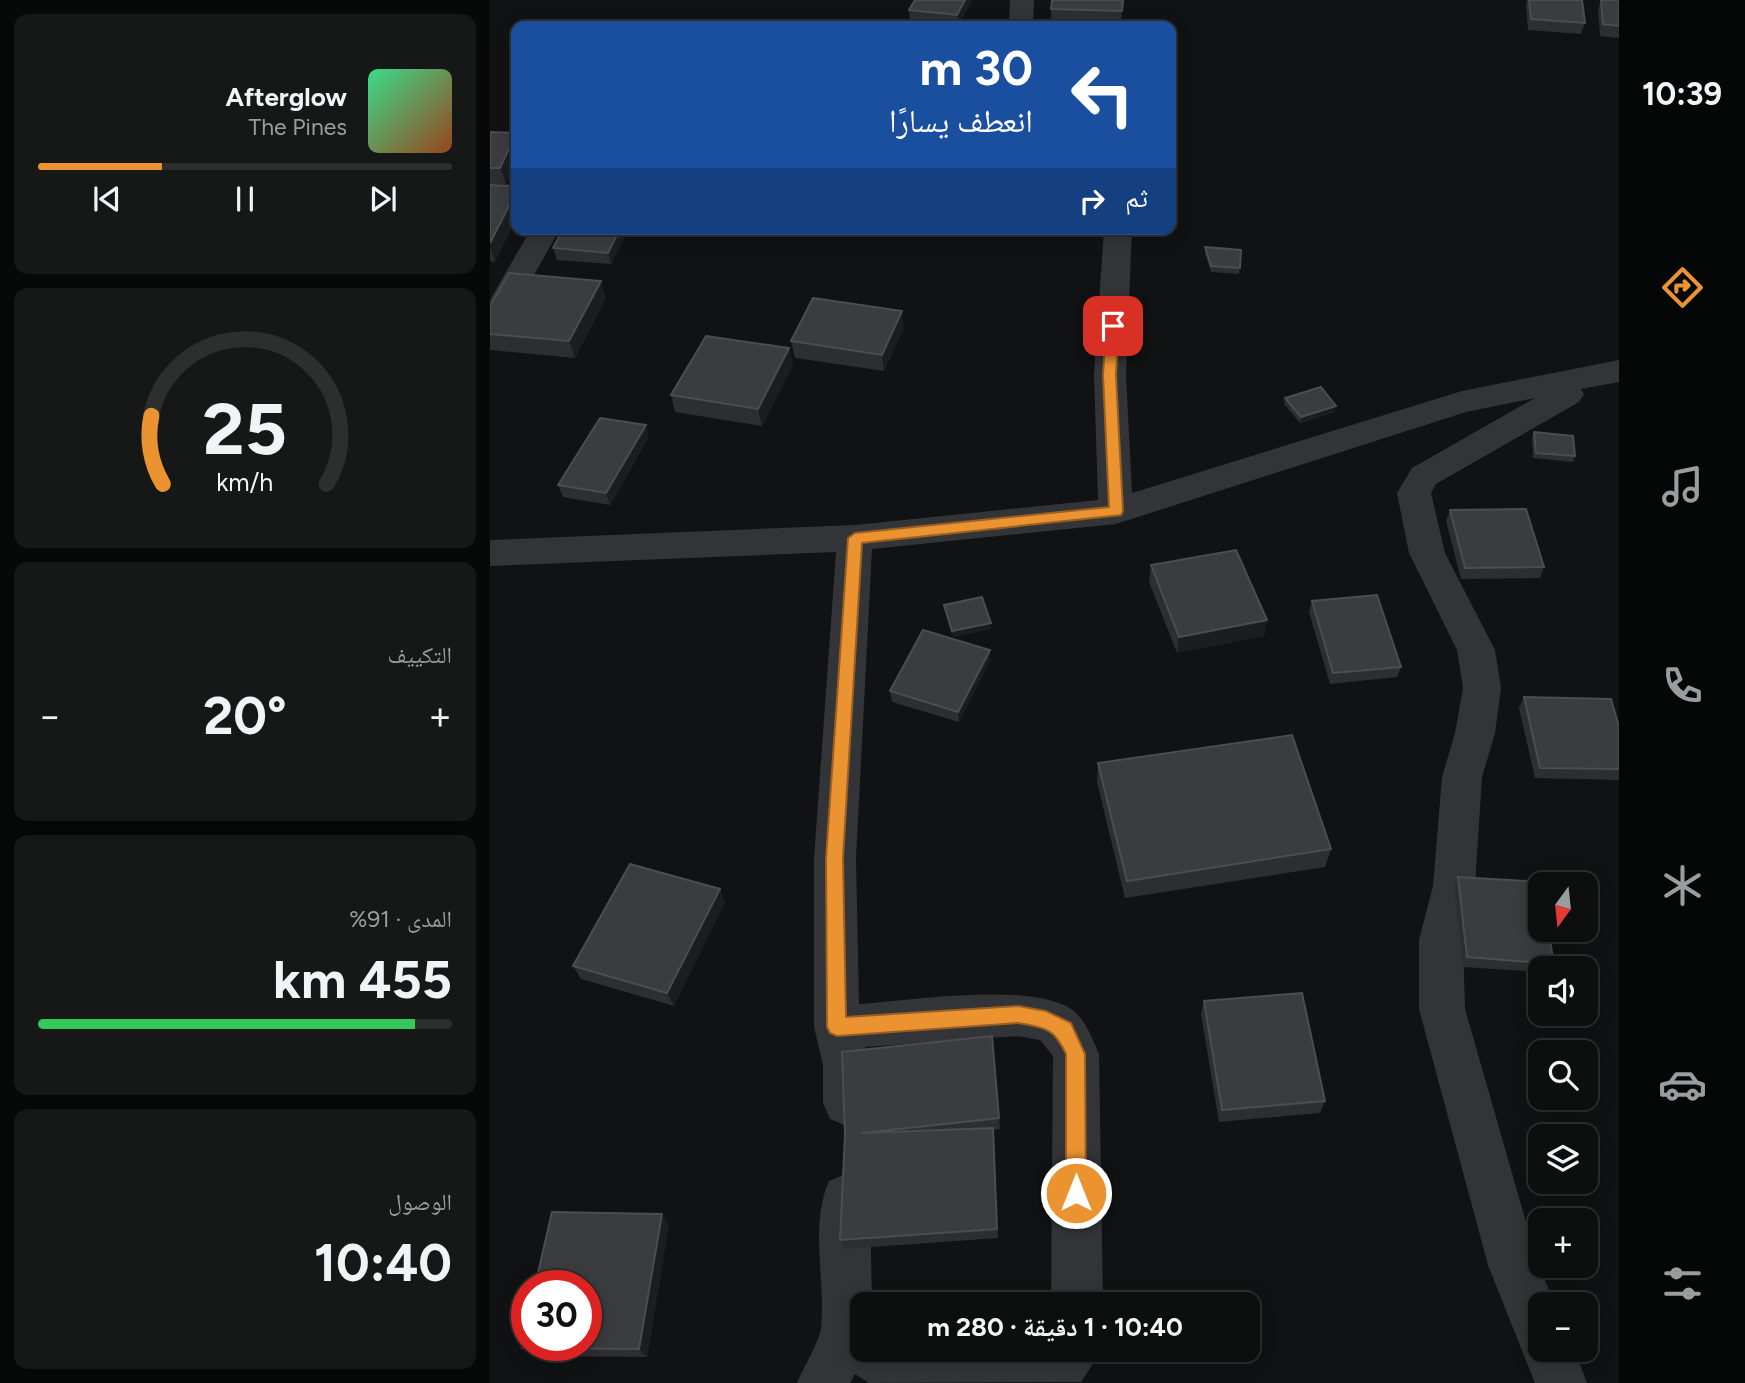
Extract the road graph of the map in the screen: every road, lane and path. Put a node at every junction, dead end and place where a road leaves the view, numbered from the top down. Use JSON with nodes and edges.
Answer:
{"nodes":[{"id":1,"x":1022,"y":0,"type":"edge"},
{"id":2,"x":1021,"y":21,"type":"edge"},
{"id":3,"x":543,"y":235,"type":"edge"},
{"id":4,"x":1118,"y":235,"type":"edge"},
{"id":5,"x":490,"y":326,"type":"edge"},
{"id":6,"x":1615,"y":372,"type":"edge"},
{"id":7,"x":1116,"y":511,"type":"junction"},
{"id":8,"x":855,"y":538,"type":"junction"},
{"id":9,"x":490,"y":553,"type":"edge"},
{"id":10,"x":837,"y":1027,"type":"junction"},
{"id":11,"x":850,"y":1292,"type":"edge"},
{"id":12,"x":1077,"y":1292,"type":"edge"},
{"id":13,"x":1528,"y":1302,"type":"edge"},
{"id":14,"x":850,"y":1352,"type":"edge"},
{"id":15,"x":884,"y":1362,"type":"edge"},
{"id":16,"x":1063,"y":1362,"type":"edge"},
{"id":17,"x":1553,"y":1362,"type":"edge"},
{"id":18,"x":823,"y":1383,"type":"edge"},
{"id":19,"x":1561,"y":1383,"type":"edge"}],
"edges":[{"from":1,"to":2,"type":"street"},
{"from":3,"to":5,"type":"street"},
{"from":4,"to":7,"type":"street"},
{"from":6,"to":7,"type":"street"},
{"from":6,"to":13,"type":"street"},
{"from":7,"to":8,"type":"street"},
{"from":8,"to":9,"type":"street"},
{"from":8,"to":10,"type":"street"},
{"from":10,"to":11,"type":"street"},
{"from":10,"to":12,"type":"street"},
{"from":14,"to":18,"type":"street"},
{"from":15,"to":16,"type":"street"},
{"from":17,"to":19,"type":"street"}]}
